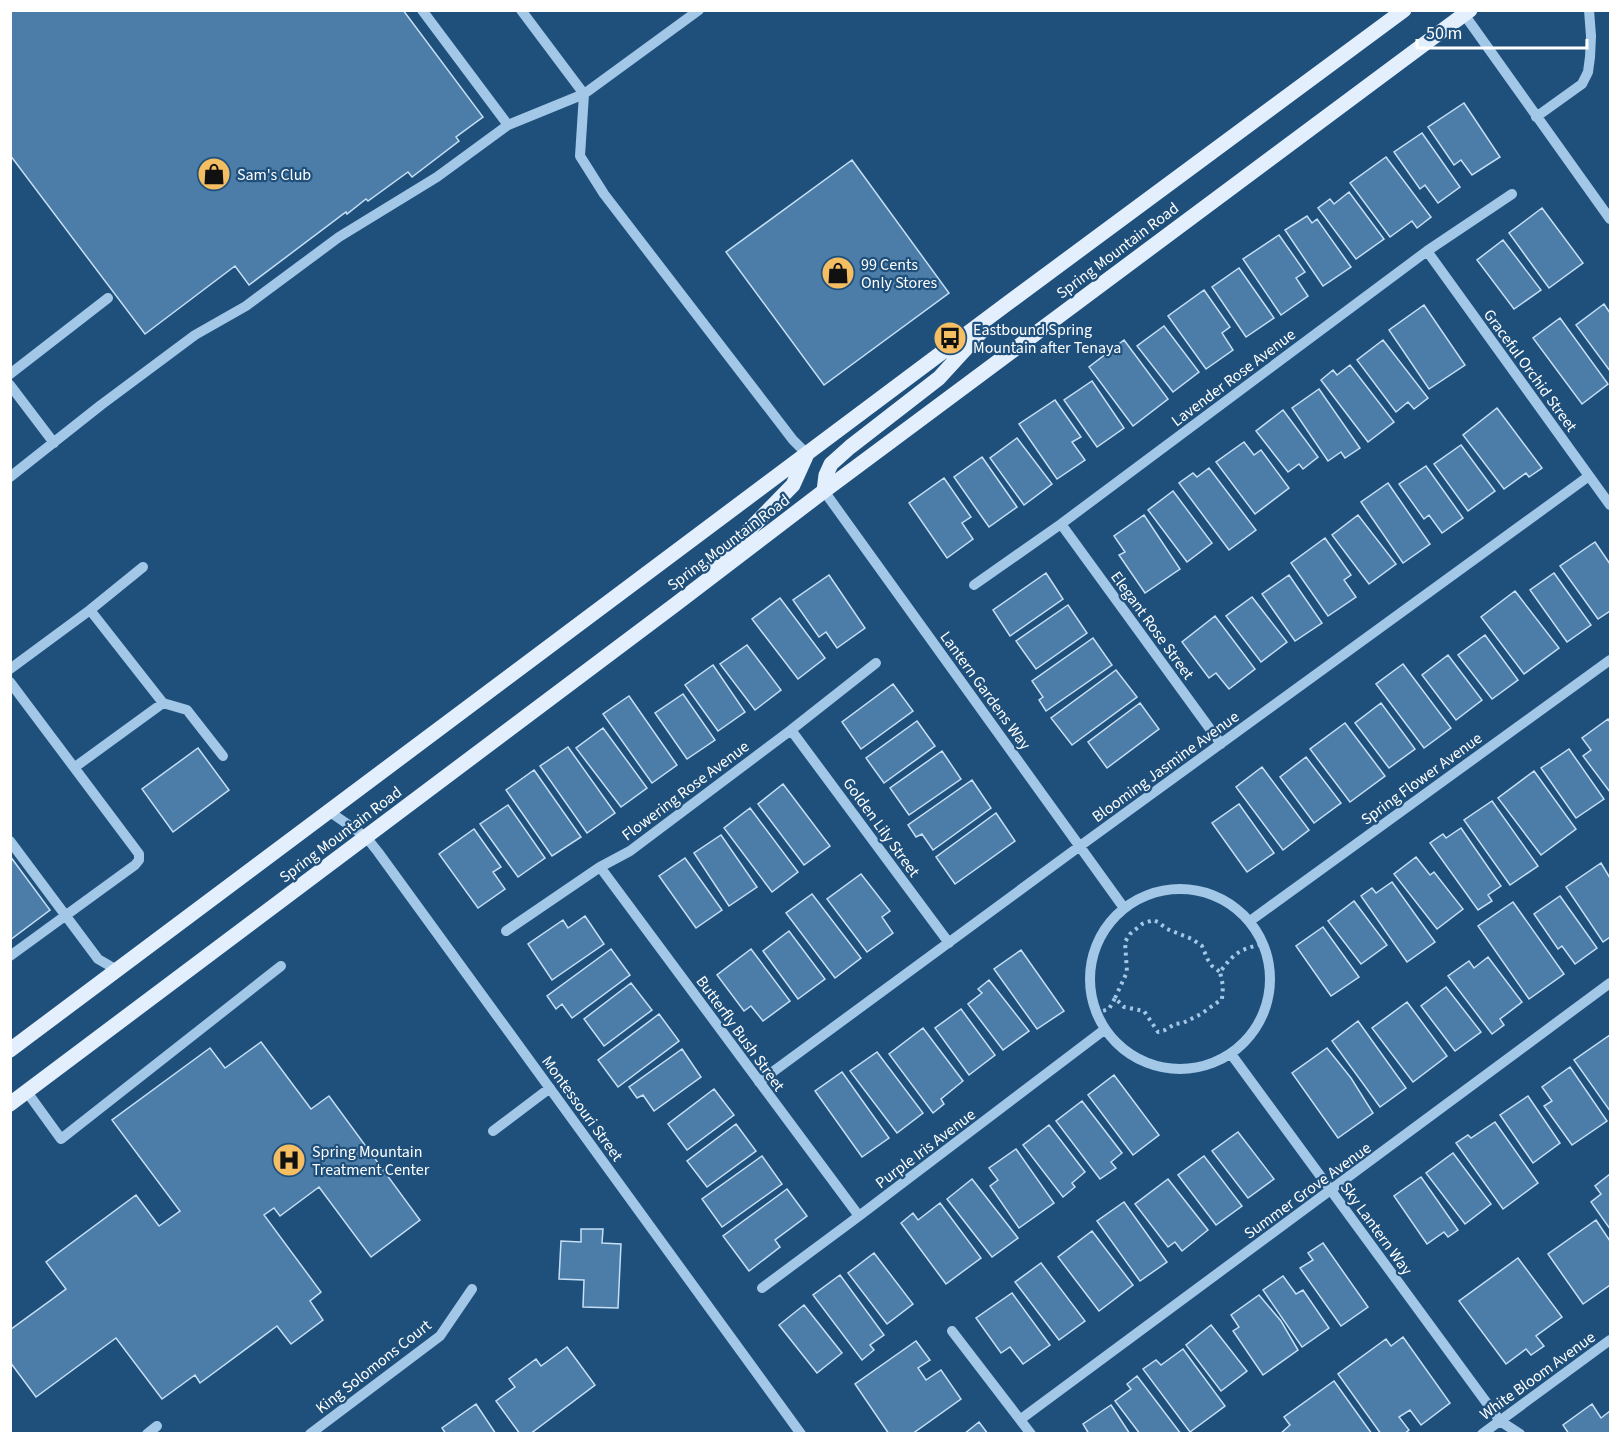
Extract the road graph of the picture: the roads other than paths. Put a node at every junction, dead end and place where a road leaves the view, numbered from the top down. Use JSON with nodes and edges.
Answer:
{"nodes":[{"id":1,"x":422,"y":10,"type":"edge"},
{"id":2,"x":521,"y":10,"type":"edge"},
{"id":3,"x":699,"y":10,"type":"edge"},
{"id":4,"x":1404,"y":10,"type":"edge"},
{"id":5,"x":1589,"y":10,"type":"edge"},
{"id":6,"x":1465,"y":12,"type":"edge"},
{"id":7,"x":584,"y":94,"type":"junction"},
{"id":8,"x":1536,"y":117,"type":"junction"},
{"id":9,"x":508,"y":125,"type":"junction"},
{"id":10,"x":1512,"y":194,"type":"dead end"},
{"id":11,"x":1611,"y":219,"type":"edge"},
{"id":12,"x":1427,"y":252,"type":"junction"},
{"id":13,"x":108,"y":298,"type":"dead end"},
{"id":14,"x":1008,"y":303,"type":"junction"},
{"id":15,"x":10,"y":374,"type":"edge"},
{"id":16,"x":10,"y":385,"type":"edge"},
{"id":17,"x":54,"y":443,"type":"junction"},
{"id":18,"x":807,"y":454,"type":"junction"},
{"id":19,"x":1589,"y":476,"type":"junction"},
{"id":20,"x":10,"y":477,"type":"edge"},
{"id":21,"x":824,"y":491,"type":"junction"},
{"id":22,"x":1611,"y":505,"type":"edge"},
{"id":23,"x":1060,"y":524,"type":"junction"},
{"id":24,"x":143,"y":567,"type":"dead end"},
{"id":25,"x":974,"y":585,"type":"dead end"},
{"id":26,"x":676,"y":604,"type":"junction"},
{"id":27,"x":90,"y":610,"type":"junction"},
{"id":28,"x":1611,"y":660,"type":"edge"},
{"id":29,"x":876,"y":663,"type":"dead end"},
{"id":30,"x":10,"y":669,"type":"edge"},
{"id":31,"x":10,"y":682,"type":"edge"},
{"id":32,"x":163,"y":703,"type":"junction"},
{"id":33,"x":791,"y":730,"type":"junction"},
{"id":34,"x":1221,"y":744,"type":"junction"},
{"id":35,"x":223,"y":756,"type":"dead end"},
{"id":36,"x":75,"y":767,"type":"junction"},
{"id":37,"x":330,"y":812,"type":"junction"},
{"id":38,"x":366,"y":837,"type":"junction"},
{"id":39,"x":10,"y":841,"type":"edge"},
{"id":40,"x":1080,"y":846,"type":"junction"},
{"id":41,"x":600,"y":867,"type":"junction"},
{"id":42,"x":1124,"y":908,"type":"junction"},
{"id":43,"x":66,"y":915,"type":"junction"},
{"id":44,"x":1250,"y":921,"type":"junction"},
{"id":45,"x":506,"y":932,"type":"dead end"},
{"id":46,"x":949,"y":943,"type":"junction"},
{"id":47,"x":10,"y":956,"type":"edge"},
{"id":48,"x":281,"y":966,"type":"dead end"},
{"id":49,"x":117,"y":970,"type":"junction"},
{"id":50,"x":1611,"y":983,"type":"edge"},
{"id":51,"x":1104,"y":1030,"type":"junction"},
{"id":52,"x":10,"y":1050,"type":"edge"},
{"id":53,"x":1231,"y":1054,"type":"junction"},
{"id":54,"x":759,"y":1082,"type":"junction"},
{"id":55,"x":550,"y":1088,"type":"junction"},
{"id":56,"x":27,"y":1092,"type":"junction"},
{"id":57,"x":10,"y":1104,"type":"edge"},
{"id":58,"x":493,"y":1131,"type":"dead end"},
{"id":59,"x":1331,"y":1191,"type":"junction"},
{"id":60,"x":859,"y":1216,"type":"junction"},
{"id":61,"x":762,"y":1288,"type":"dead end"},
{"id":62,"x":472,"y":1289,"type":"dead end"},
{"id":63,"x":952,"y":1331,"type":"dead end"},
{"id":64,"x":1611,"y":1340,"type":"edge"},
{"id":65,"x":1021,"y":1419,"type":"junction"},
{"id":66,"x":1500,"y":1421,"type":"junction"},
{"id":67,"x":157,"y":1426,"type":"dead end"},
{"id":68,"x":147,"y":1434,"type":"edge"},
{"id":69,"x":310,"y":1434,"type":"edge"},
{"id":70,"x":801,"y":1434,"type":"edge"},
{"id":71,"x":1031,"y":1434,"type":"edge"},
{"id":72,"x":1482,"y":1434,"type":"edge"},
{"id":73,"x":1503,"y":1434,"type":"edge"},
{"id":74,"x":1520,"y":1434,"type":"edge"}],
"edges":[{"from":1,"to":9,"type":"street"},
{"from":2,"to":7,"type":"street"},
{"from":3,"to":7,"type":"street"},
{"from":4,"to":14,"type":"main road","name":"Spring Mountain Road"},
{"from":5,"to":8,"type":"street"},
{"from":6,"to":8,"type":"street"},
{"from":6,"to":21,"type":"main road","name":"Spring Mountain Road"},
{"from":7,"to":9,"type":"street"},
{"from":7,"to":18,"type":"street"},
{"from":8,"to":11,"type":"street"},
{"from":9,"to":17,"type":"street"},
{"from":10,"to":12,"type":"street","name":"Lavender Rose Avenue"},
{"from":12,"to":19,"type":"street","name":"Graceful Orchid Street"},
{"from":12,"to":23,"type":"street","name":"Lavender Rose Avenue"},
{"from":13,"to":15,"type":"street"},
{"from":14,"to":18,"type":"main road","name":"Spring Mountain Road"},
{"from":14,"to":21,"type":"main road"},
{"from":16,"to":17,"type":"street"},
{"from":17,"to":20,"type":"street"},
{"from":18,"to":26,"type":"main road"},
{"from":18,"to":37,"type":"main road","name":"Spring Mountain Road"},
{"from":19,"to":22,"type":"street","name":"Graceful Orchid Street"},
{"from":19,"to":34,"type":"street","name":"Blooming Jasmine Avenue"},
{"from":21,"to":26,"type":"main road","name":"Spring Mountain Road"},
{"from":21,"to":40,"type":"street","name":"Lantern Gardens Way"},
{"from":23,"to":25,"type":"street","name":"Lavender Rose Avenue"},
{"from":23,"to":34,"type":"street","name":"Elegant Rose Street"},
{"from":24,"to":27,"type":"street"},
{"from":26,"to":38,"type":"main road","name":"Spring Mountain Road"},
{"from":27,"to":30,"type":"street"},
{"from":27,"to":32,"type":"street"},
{"from":28,"to":44,"type":"street","name":"Spring Flower Avenue"},
{"from":29,"to":33,"type":"street","name":"Flowering Rose Avenue"},
{"from":31,"to":36,"type":"street"},
{"from":32,"to":35,"type":"street"},
{"from":32,"to":36,"type":"street"},
{"from":33,"to":41,"type":"street","name":"Flowering Rose Avenue"},
{"from":33,"to":46,"type":"street","name":"Golden Lily Street"},
{"from":34,"to":40,"type":"street","name":"Blooming Jasmine Avenue"},
{"from":36,"to":43,"type":"street"},
{"from":37,"to":38,"type":"street","name":"Montessouri Street"},
{"from":37,"to":49,"type":"main road","name":"Spring Mountain Road"},
{"from":38,"to":55,"type":"street","name":"Montessouri Street"},
{"from":38,"to":56,"type":"main road","name":"Spring Mountain Road"},
{"from":39,"to":43,"type":"street"},
{"from":40,"to":42,"type":"street","name":"Lantern Gardens Way"},
{"from":40,"to":46,"type":"street","name":"Blooming Jasmine Avenue"},
{"from":41,"to":45,"type":"street","name":"Flowering Rose Avenue"},
{"from":41,"to":54,"type":"street","name":"Butterfly Bush Street"},
{"from":42,"to":44,"type":"street"},
{"from":42,"to":51,"type":"street"},
{"from":43,"to":47,"type":"street"},
{"from":43,"to":49,"type":"street"},
{"from":44,"to":53,"type":"street"},
{"from":46,"to":54,"type":"street","name":"Blooming Jasmine Avenue"},
{"from":48,"to":56,"type":"street"},
{"from":49,"to":52,"type":"main road","name":"Spring Mountain Road"},
{"from":50,"to":59,"type":"street","name":"Summer Grove Avenue"},
{"from":51,"to":53,"type":"street"},
{"from":51,"to":60,"type":"street","name":"Purple Iris Avenue"},
{"from":53,"to":59,"type":"street","name":"Sky Lantern Way"},
{"from":54,"to":60,"type":"street","name":"Butterfly Bush Street"},
{"from":55,"to":58,"type":"street"},
{"from":55,"to":70,"type":"street","name":"Montessouri Street"},
{"from":56,"to":57,"type":"main road","name":"Spring Mountain Road"},
{"from":59,"to":65,"type":"street","name":"Summer Grove Avenue"},
{"from":59,"to":66,"type":"street","name":"Sky Lantern Way"},
{"from":60,"to":61,"type":"street","name":"Purple Iris Avenue"},
{"from":62,"to":69,"type":"street","name":"King Solomons Court"},
{"from":63,"to":65,"type":"street"},
{"from":64,"to":66,"type":"street","name":"White Bloom Avenue"},
{"from":65,"to":71,"type":"street"},
{"from":66,"to":72,"type":"street","name":"White Bloom Avenue"},
{"from":66,"to":73,"type":"street","name":"Sky Lantern Way"},
{"from":66,"to":74,"type":"street","name":"Sky Lantern Way"},
{"from":67,"to":68,"type":"street"}]}
